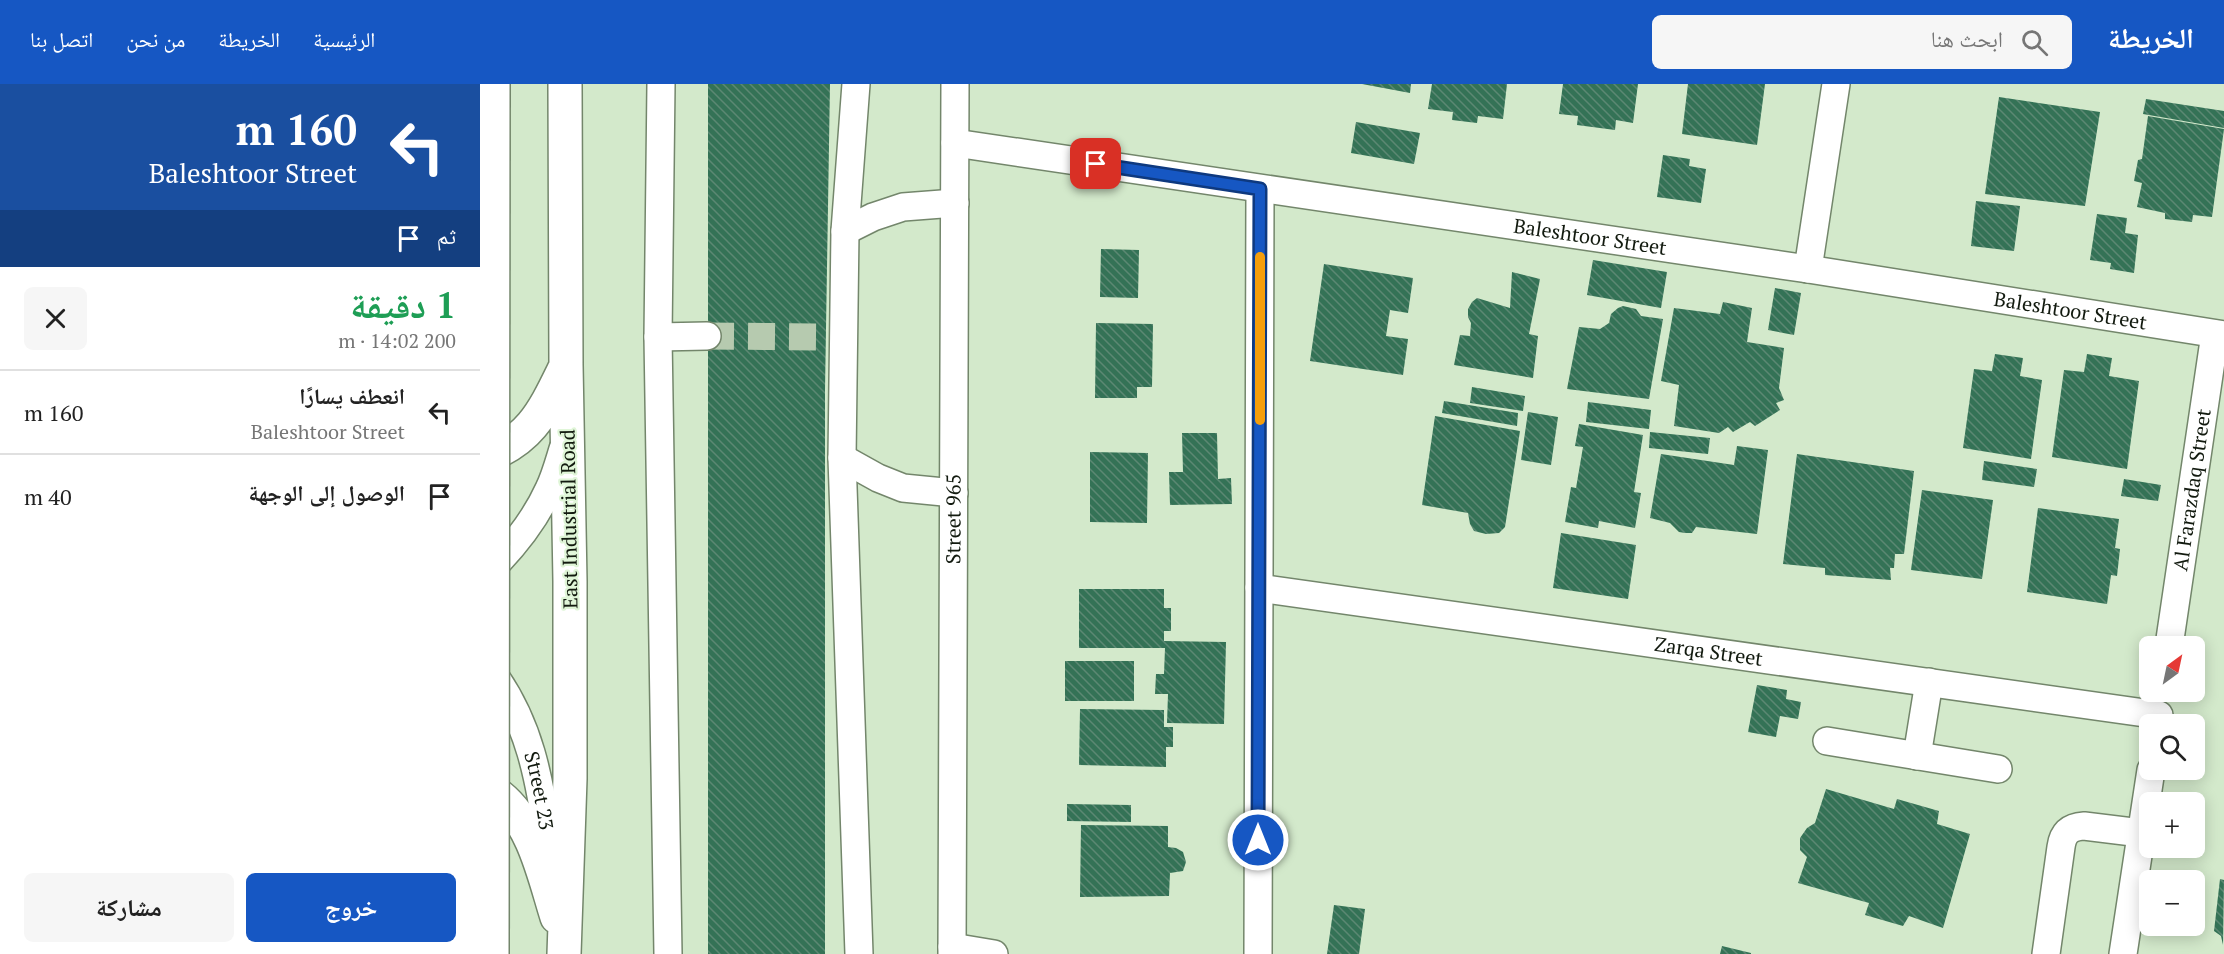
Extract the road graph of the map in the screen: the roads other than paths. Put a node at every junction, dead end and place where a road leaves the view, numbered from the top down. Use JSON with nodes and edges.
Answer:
{"nodes":[{"id":1,"x":493,"y":84,"type":"edge"},
{"id":2,"x":565,"y":84,"type":"edge"},
{"id":3,"x":661,"y":84,"type":"edge"},
{"id":4,"x":856,"y":84,"type":"edge"},
{"id":5,"x":955,"y":84,"type":"edge"},
{"id":6,"x":1836,"y":84,"type":"edge"},
{"id":7,"x":955,"y":143,"type":"junction"},
{"id":8,"x":1260,"y":189,"type":"junction"},
{"id":9,"x":955,"y":203,"type":"junction"},
{"id":10,"x":845,"y":231,"type":"junction"},
{"id":11,"x":1808,"y":269,"type":"junction"},
{"id":12,"x":2219,"y":334,"type":"edge"},
{"id":13,"x":707,"y":336,"type":"tunnel mouth"},
{"id":14,"x":658,"y":337,"type":"junction"},
{"id":15,"x":566,"y":366,"type":"junction"},
{"id":16,"x":567,"y":438,"type":"junction"},
{"id":17,"x":480,"y":458,"type":"edge"},
{"id":18,"x":842,"y":458,"type":"junction"},
{"id":19,"x":954,"y":493,"type":"junction"},
{"id":20,"x":480,"y":580,"type":"edge"},
{"id":21,"x":1259,"y":588,"type":"junction"},
{"id":22,"x":2171,"y":636,"type":"edge"},
{"id":23,"x":480,"y":656,"type":"edge"},
{"id":24,"x":1929,"y":682,"type":"junction"},
{"id":25,"x":2159,"y":710,"type":"edge"},
{"id":26,"x":1827,"y":741,"type":"dead end"},
{"id":27,"x":1917,"y":756,"type":"junction"},
{"id":28,"x":1998,"y":769,"type":"dead end"},
{"id":29,"x":480,"y":783,"type":"edge"},
{"id":30,"x":2139,"y":833,"type":"edge"},
{"id":31,"x":2139,"y":846,"type":"edge"},
{"id":32,"x":564,"y":946,"type":"edge"},
{"id":33,"x":952,"y":951,"type":"edge"},
{"id":34,"x":492,"y":954,"type":"edge"},
{"id":35,"x":668,"y":954,"type":"edge"},
{"id":36,"x":859,"y":954,"type":"edge"},
{"id":37,"x":994,"y":954,"type":"edge"},
{"id":38,"x":1258,"y":954,"type":"edge"},
{"id":39,"x":2046,"y":954,"type":"edge"},
{"id":40,"x":2123,"y":954,"type":"edge"}],
"edges":[{"from":1,"to":34,"type":"main road","bridge":true},
{"from":2,"to":15,"type":"main road","name":"East Industrial Road"},
{"from":3,"to":14,"type":"street"},
{"from":4,"to":10,"type":"street"},
{"from":5,"to":7,"type":"street","name":"Street 965"},
{"from":6,"to":11,"type":"street"},
{"from":7,"to":8,"type":"street","name":"Baleshtoor Street"},
{"from":7,"to":9,"type":"street","name":"Street 965"},
{"from":8,"to":11,"type":"street","name":"Baleshtoor Street"},
{"from":8,"to":21,"type":"street"},
{"from":9,"to":10,"type":"street"},
{"from":9,"to":19,"type":"street","name":"Street 965"},
{"from":10,"to":18,"type":"street"},
{"from":11,"to":12,"type":"street","name":"Baleshtoor Street"},
{"from":12,"to":22,"type":"street","name":"Al Farazdaq Street"},
{"from":13,"to":14,"type":"street"},
{"from":14,"to":35,"type":"street"},
{"from":15,"to":16,"type":"main road","name":"East Industrial Road"},
{"from":15,"to":17,"type":"main road"},
{"from":16,"to":20,"type":"street"},
{"from":16,"to":32,"type":"main road","name":"East Industrial Road"},
{"from":18,"to":19,"type":"street"},
{"from":18,"to":36,"type":"street"},
{"from":19,"to":33,"type":"street","name":"Street 965"},
{"from":21,"to":24,"type":"street","name":"Zarqa Street"},
{"from":21,"to":38,"type":"street"},
{"from":23,"to":32,"type":"street","name":"Street 23"},
{"from":24,"to":25,"type":"street","name":"Zarqa Street"},
{"from":24,"to":27,"type":"street"},
{"from":26,"to":27,"type":"street"},
{"from":27,"to":28,"type":"street"},
{"from":29,"to":32,"type":"main road"},
{"from":30,"to":39,"type":"street"},
{"from":31,"to":40,"type":"street"},
{"from":33,"to":37,"type":"street"}]}
